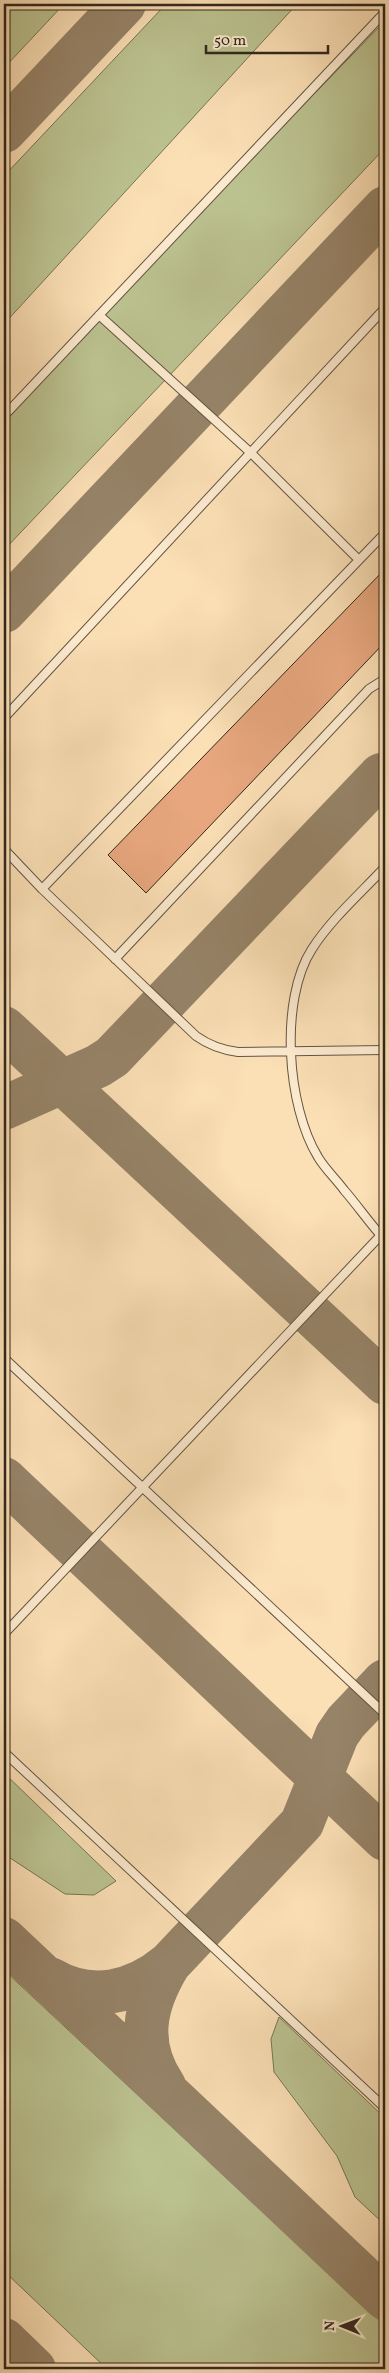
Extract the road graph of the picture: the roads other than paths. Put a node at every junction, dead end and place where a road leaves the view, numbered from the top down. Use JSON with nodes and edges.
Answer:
{"nodes":[{"id":1,"x":385,"y":12,"type":"edge"},
{"id":2,"x":385,"y":308,"type":"edge"},
{"id":3,"x":98,"y":315,"type":"junction"},
{"id":4,"x":4,"y":416,"type":"edge"},
{"id":5,"x":251,"y":453,"type":"junction"},
{"id":6,"x":385,"y":532,"type":"edge"},
{"id":7,"x":359,"y":560,"type":"junction"},
{"id":8,"x":385,"y":679,"type":"edge"},
{"id":9,"x":4,"y":718,"type":"edge"},
{"id":10,"x":4,"y":849,"type":"edge"},
{"id":11,"x":385,"y":867,"type":"edge"},
{"id":12,"x":42,"y":889,"type":"junction"},
{"id":13,"x":115,"y":959,"type":"junction"},
{"id":14,"x":385,"y":1050,"type":"edge"},
{"id":15,"x":291,"y":1052,"type":"junction"},
{"id":16,"x":383,"y":1237,"type":"edge"},
{"id":17,"x":4,"y":1358,"type":"edge"},
{"id":18,"x":141,"y":1486,"type":"junction"},
{"id":19,"x":4,"y":1634,"type":"edge"},
{"id":20,"x":385,"y":1714,"type":"edge"},
{"id":21,"x":4,"y":1752,"type":"edge"},
{"id":22,"x":385,"y":2108,"type":"edge"}],
"edges":[{"from":1,"to":3,"type":"lane"},
{"from":2,"to":5,"type":"lane"},
{"from":3,"to":4,"type":"lane"},
{"from":3,"to":5,"type":"lane"},
{"from":5,"to":7,"type":"lane"},
{"from":5,"to":9,"type":"lane"},
{"from":6,"to":7,"type":"lane"},
{"from":7,"to":12,"type":"lane"},
{"from":8,"to":13,"type":"lane"},
{"from":10,"to":12,"type":"lane"},
{"from":11,"to":15,"type":"lane"},
{"from":12,"to":13,"type":"lane"},
{"from":13,"to":15,"type":"lane"},
{"from":14,"to":15,"type":"lane"},
{"from":15,"to":16,"type":"lane"},
{"from":16,"to":18,"type":"lane"},
{"from":17,"to":18,"type":"lane"},
{"from":18,"to":19,"type":"lane"},
{"from":18,"to":20,"type":"lane"},
{"from":21,"to":22,"type":"lane"}]}
